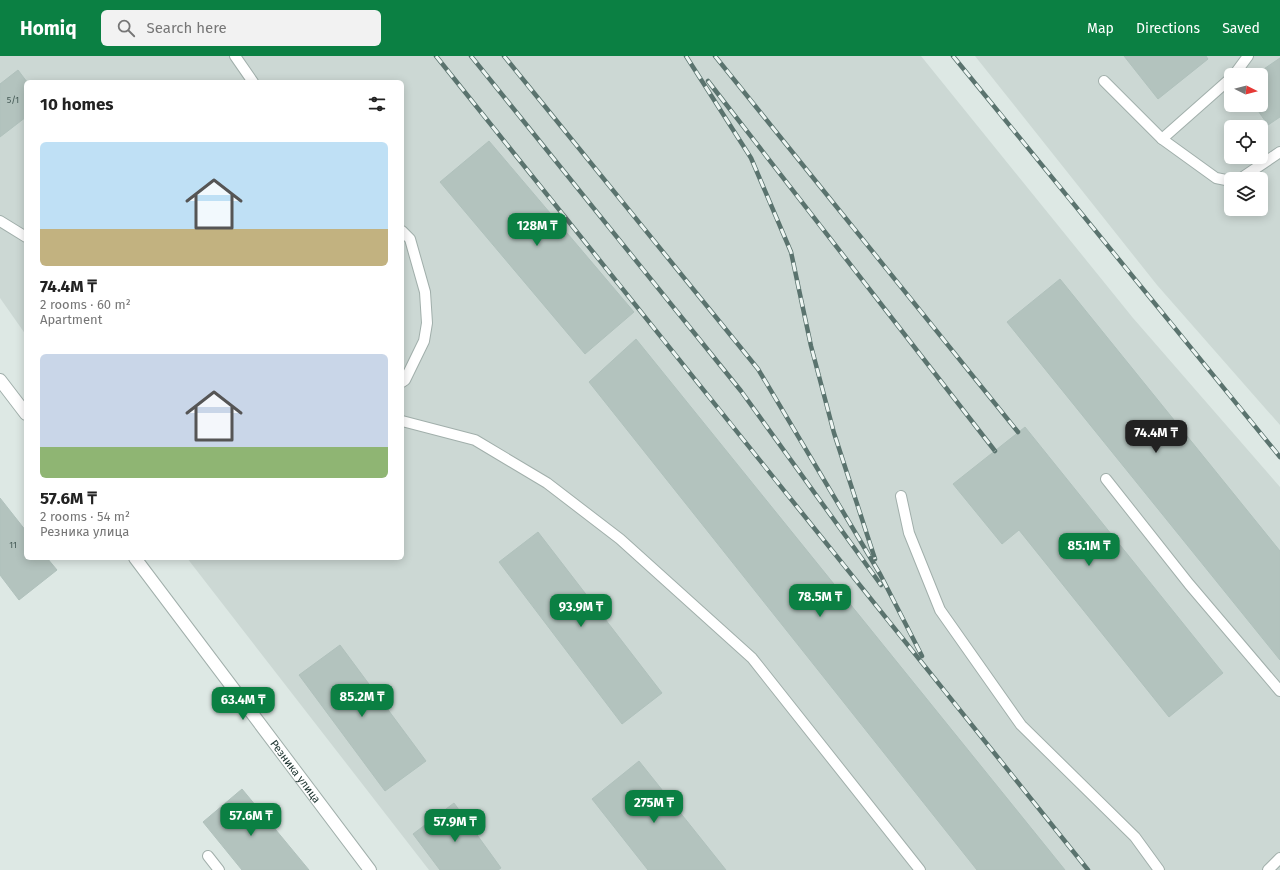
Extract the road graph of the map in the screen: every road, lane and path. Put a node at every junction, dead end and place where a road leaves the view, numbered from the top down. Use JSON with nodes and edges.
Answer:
{"nodes":[{"id":1,"x":235,"y":56,"type":"edge"},
{"id":2,"x":1248,"y":56,"type":"edge"},
{"id":3,"x":1239,"y":68,"type":"edge"},
{"id":4,"x":252,"y":80,"type":"edge"},
{"id":5,"x":1104,"y":81,"type":"dead end"},
{"id":6,"x":1224,"y":84,"type":"edge"},
{"id":7,"x":1162,"y":139,"type":"junction"},
{"id":8,"x":1280,"y":152,"type":"edge"},
{"id":9,"x":1250,"y":172,"type":"edge"},
{"id":10,"x":1224,"y":180,"type":"edge"},
{"id":11,"x":0,"y":221,"type":"edge"},
{"id":12,"x":404,"y":233,"type":"edge"},
{"id":13,"x":24,"y":236,"type":"edge"},
{"id":14,"x":0,"y":380,"type":"edge"},
{"id":15,"x":404,"y":381,"type":"edge"},
{"id":16,"x":24,"y":411,"type":"edge"},
{"id":17,"x":404,"y":422,"type":"edge"},
{"id":18,"x":1106,"y":479,"type":"dead end"},
{"id":19,"x":901,"y":496,"type":"dead end"},
{"id":20,"x":137,"y":560,"type":"edge"},
{"id":21,"x":1280,"y":691,"type":"edge"},
{"id":22,"x":208,"y":856,"type":"dead end"},
{"id":23,"x":1280,"y":858,"type":"edge"},
{"id":24,"x":219,"y":870,"type":"edge"},
{"id":25,"x":370,"y":870,"type":"edge"},
{"id":26,"x":920,"y":870,"type":"edge"},
{"id":27,"x":1159,"y":870,"type":"edge"},
{"id":28,"x":1268,"y":870,"type":"edge"}],
"edges":[{"from":1,"to":4,"type":"lane"},
{"from":2,"to":3,"type":"lane"},
{"from":5,"to":7,"type":"lane"},
{"from":6,"to":7,"type":"lane"},
{"from":7,"to":10,"type":"lane"},
{"from":8,"to":9,"type":"lane"},
{"from":11,"to":13,"type":"lane"},
{"from":12,"to":15,"type":"lane"},
{"from":14,"to":16,"type":"street"},
{"from":17,"to":26,"type":"lane"},
{"from":18,"to":21,"type":"lane"},
{"from":19,"to":27,"type":"lane"},
{"from":20,"to":25,"type":"street","name":"Резника улица"},
{"from":22,"to":24,"type":"lane"},
{"from":23,"to":28,"type":"lane"}]}
